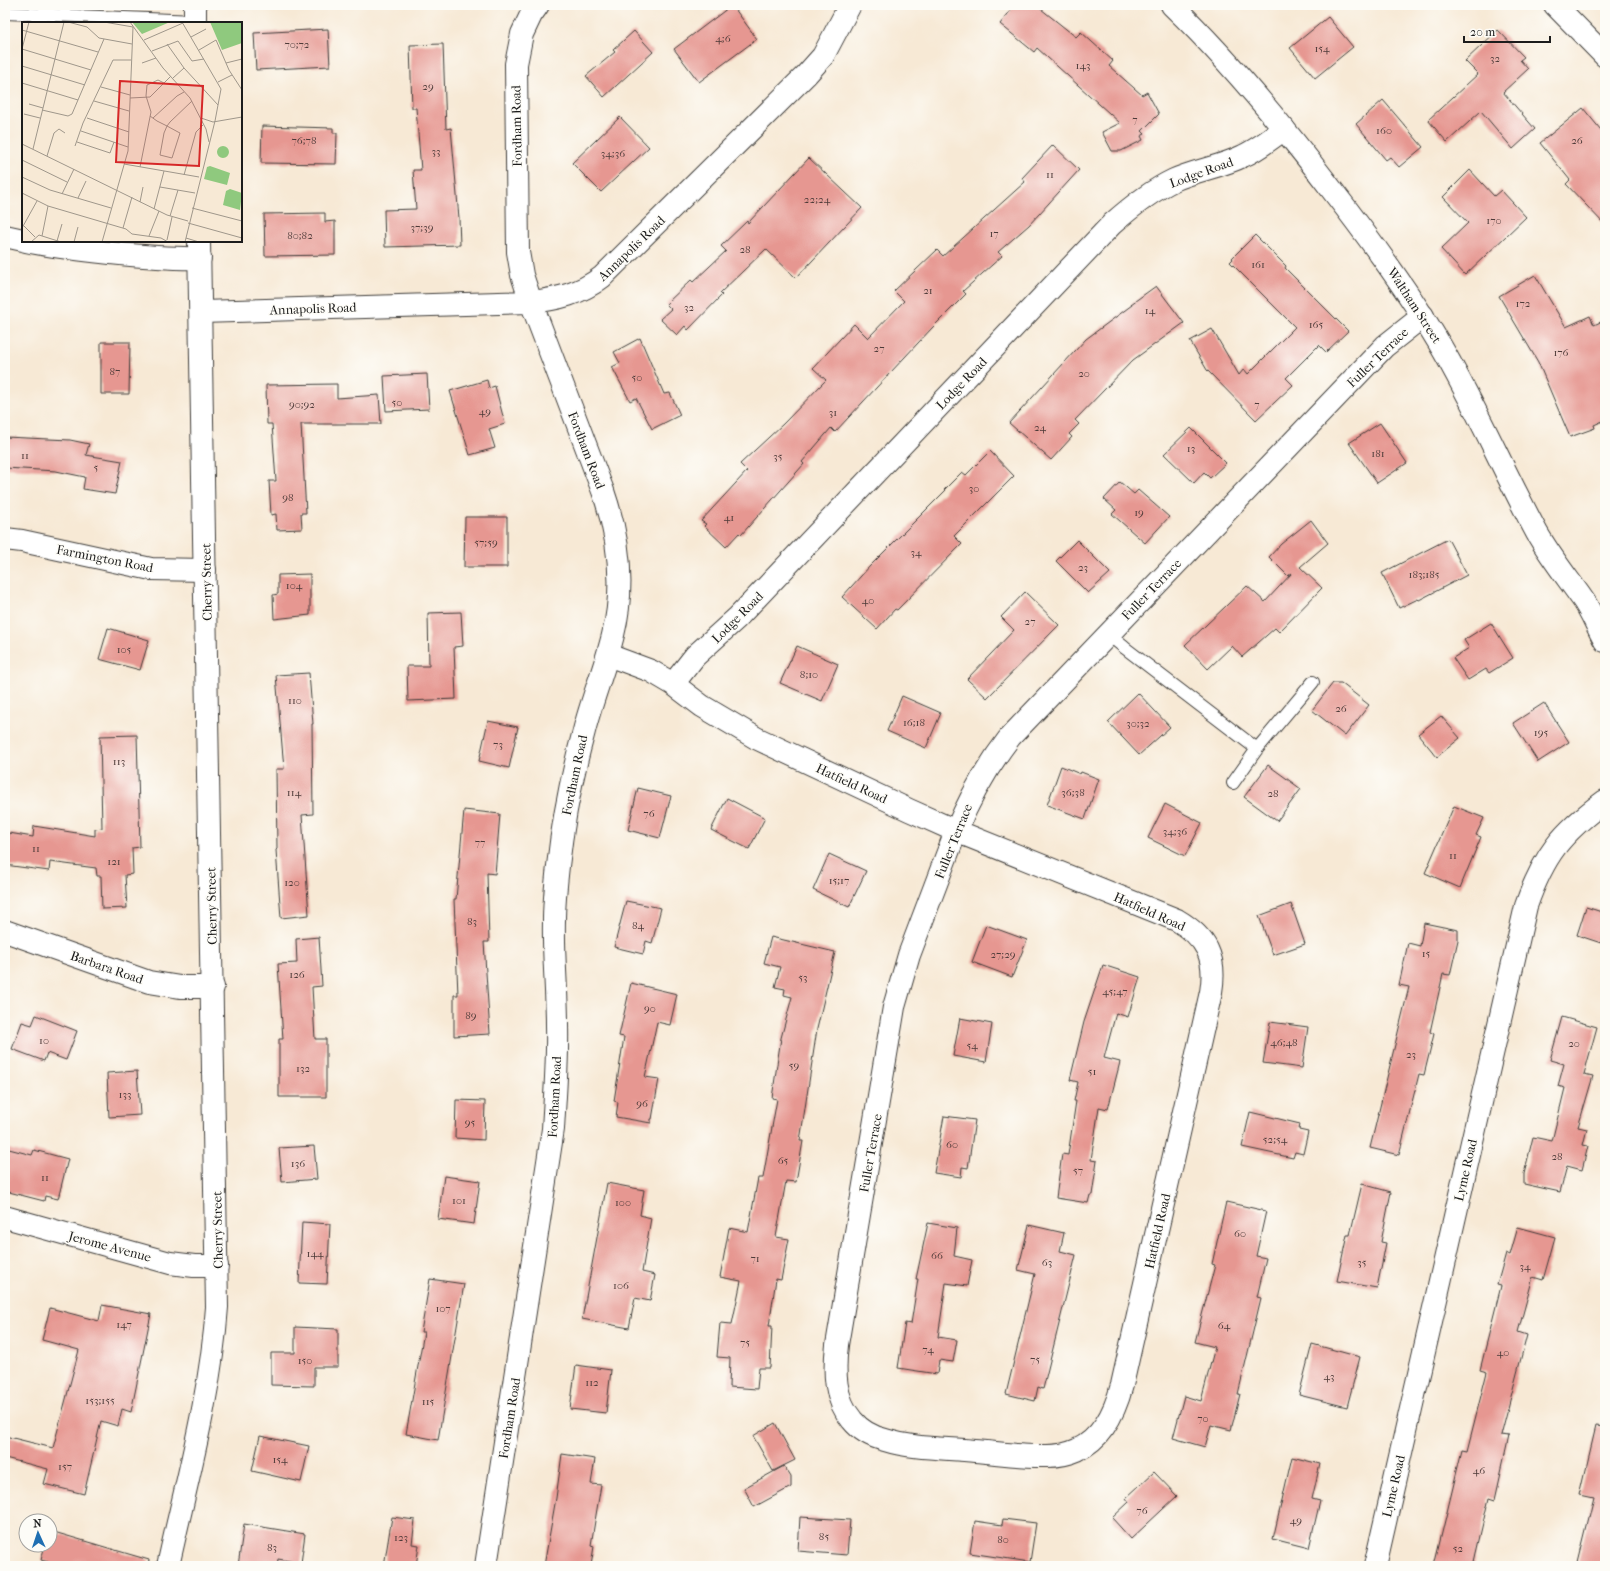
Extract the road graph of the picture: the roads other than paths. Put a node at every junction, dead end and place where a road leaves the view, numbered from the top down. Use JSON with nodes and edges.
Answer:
{"nodes":[{"id":1,"x":538,"y":5,"type":"edge"},
{"id":2,"x":850,"y":5,"type":"edge"},
{"id":3,"x":1172,"y":5,"type":"edge"},
{"id":4,"x":1555,"y":5,"type":"edge"},
{"id":5,"x":5,"y":13,"type":"edge"},
{"id":6,"x":195,"y":16,"type":"edge"},
{"id":7,"x":1605,"y":56,"type":"edge"},
{"id":8,"x":1284,"y":129,"type":"junction"},
{"id":9,"x":5,"y":236,"type":"edge"},
{"id":10,"x":22,"y":240,"type":"edge"},
{"id":11,"x":32,"y":242,"type":"edge"},
{"id":12,"x":200,"y":249,"type":"edge"},
{"id":13,"x":530,"y":302,"type":"junction"},
{"id":14,"x":201,"y":312,"type":"junction"},
{"id":15,"x":1423,"y":316,"type":"junction"},
{"id":16,"x":5,"y":539,"type":"edge"},
{"id":17,"x":205,"y":570,"type":"junction"},
{"id":18,"x":1582,"y":598,"type":"junction"},
{"id":19,"x":1605,"y":619,"type":"edge"},
{"id":20,"x":1108,"y":634,"type":"junction"},
{"id":21,"x":1605,"y":641,"type":"edge"},
{"id":22,"x":608,"y":655,"type":"junction"},
{"id":23,"x":1313,"y":682,"type":"dead end"},
{"id":24,"x":673,"y":684,"type":"junction"},
{"id":25,"x":1257,"y":749,"type":"junction"},
{"id":26,"x":1233,"y":783,"type":"dead end"},
{"id":27,"x":1605,"y":801,"type":"edge"},
{"id":28,"x":956,"y":831,"type":"junction"},
{"id":29,"x":5,"y":931,"type":"edge"},
{"id":30,"x":213,"y":987,"type":"junction"},
{"id":31,"x":5,"y":1217,"type":"edge"},
{"id":32,"x":217,"y":1266,"type":"junction"},
{"id":33,"x":956,"y":1449,"type":"joint"},
{"id":34,"x":168,"y":1566,"type":"edge"},
{"id":35,"x":486,"y":1566,"type":"edge"},
{"id":36,"x":1375,"y":1566,"type":"edge"}],
"edges":[{"from":1,"to":13,"type":"street","name":"Fordham Road"},
{"from":2,"to":13,"type":"street","name":"Annapolis Road"},
{"from":3,"to":8,"type":"street","name":"Waltham Street"},
{"from":4,"to":7,"type":"street"},
{"from":5,"to":6,"type":"lane"},
{"from":8,"to":15,"type":"street","name":"Waltham Street"},
{"from":8,"to":24,"type":"street","name":"Lodge Road"},
{"from":9,"to":10,"type":"street"},
{"from":11,"to":12,"type":"street"},
{"from":12,"to":14,"type":"street","name":"Cherry Street"},
{"from":13,"to":14,"type":"street","name":"Annapolis Road"},
{"from":13,"to":22,"type":"street","name":"Fordham Road"},
{"from":14,"to":17,"type":"street","name":"Cherry Street"},
{"from":15,"to":18,"type":"street","name":"Waltham Street"},
{"from":15,"to":20,"type":"street","name":"Fuller Terrace"},
{"from":16,"to":17,"type":"street","name":"Farmington Road"},
{"from":17,"to":30,"type":"street","name":"Cherry Street"},
{"from":18,"to":19,"type":"street"},
{"from":18,"to":21,"type":"street","name":"Waltham Street"},
{"from":20,"to":25,"type":"lane"},
{"from":20,"to":28,"type":"street","name":"Fuller Terrace"},
{"from":22,"to":24,"type":"street","name":"Hatfield Road"},
{"from":22,"to":35,"type":"street","name":"Fordham Road"},
{"from":23,"to":25,"type":"lane"},
{"from":24,"to":28,"type":"street","name":"Hatfield Road"},
{"from":25,"to":26,"type":"lane"},
{"from":27,"to":36,"type":"street","name":"Lyme Road"},
{"from":28,"to":33,"type":"street","name":"Fuller Terrace"},
{"from":28,"to":33,"type":"street","name":"Hatfield Road"},
{"from":29,"to":30,"type":"street","name":"Barbara Road"},
{"from":30,"to":32,"type":"street","name":"Cherry Street"},
{"from":31,"to":32,"type":"street","name":"Jerome Avenue"},
{"from":32,"to":34,"type":"street","name":"Cherry Street"}]}
